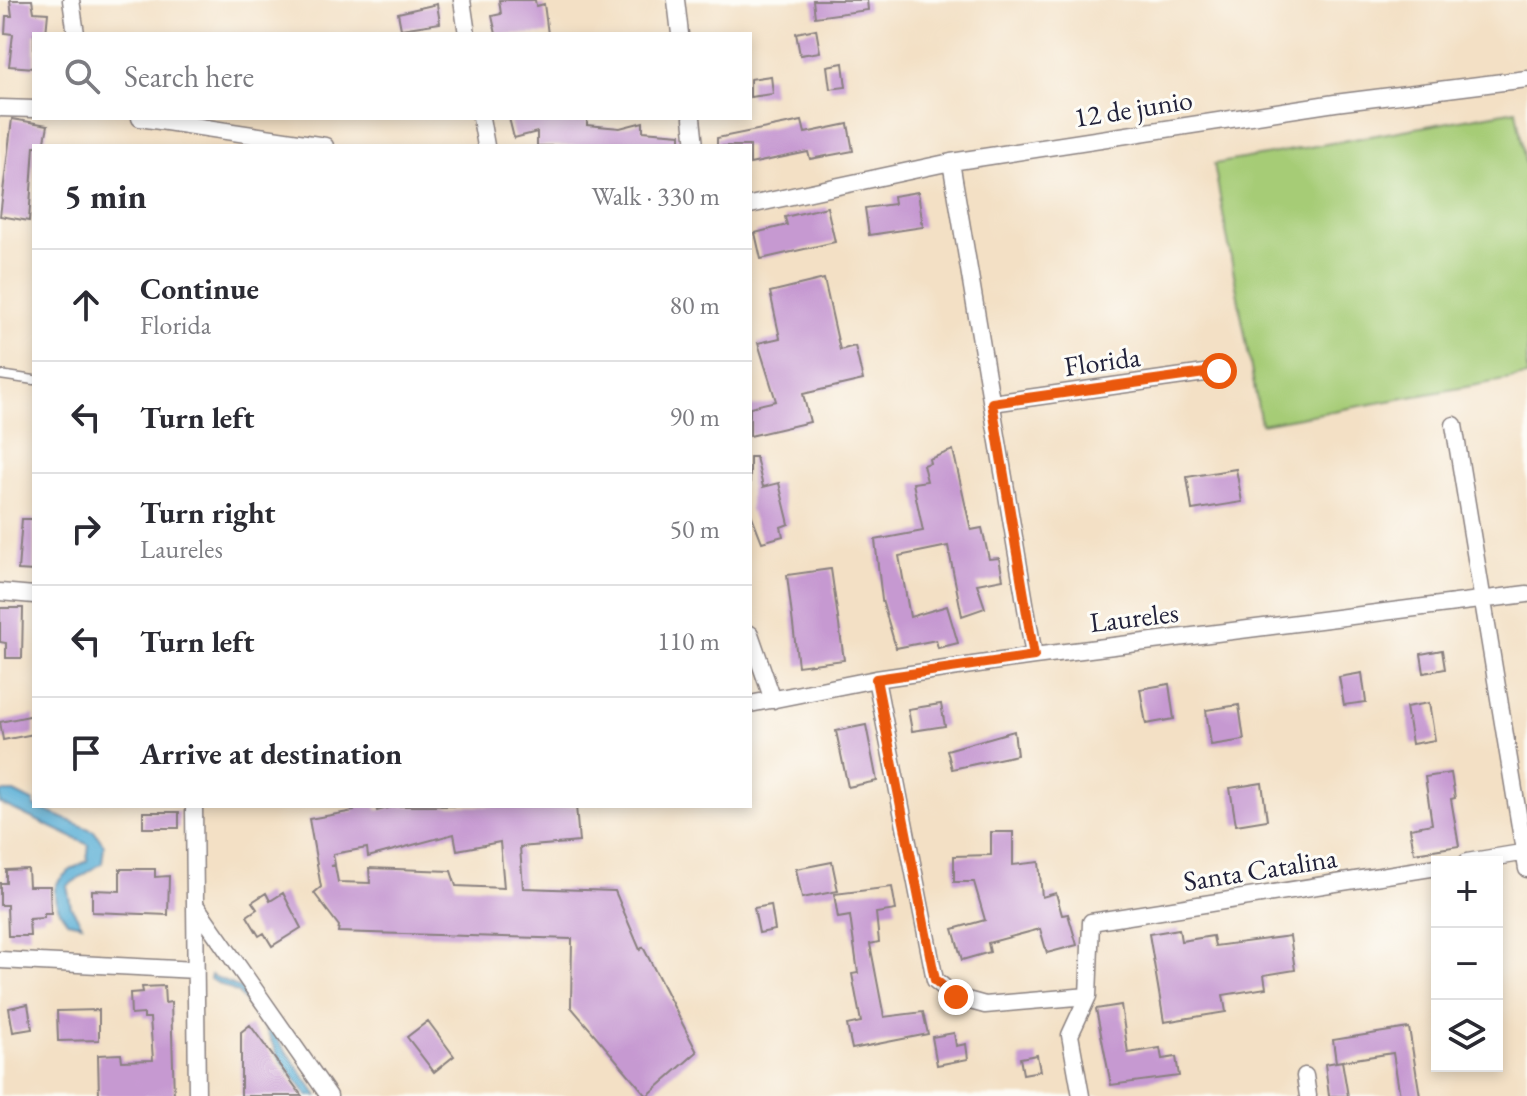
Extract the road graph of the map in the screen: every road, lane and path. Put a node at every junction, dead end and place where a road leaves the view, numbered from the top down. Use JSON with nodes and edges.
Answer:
{"nodes":[{"id":1,"x":71,"y":0,"type":"edge"},
{"id":2,"x":462,"y":0,"type":"edge"},
{"id":3,"x":676,"y":0,"type":"edge"},
{"id":4,"x":76,"y":32,"type":"edge"},
{"id":5,"x":467,"y":32,"type":"edge"},
{"id":6,"x":680,"y":32,"type":"edge"},
{"id":7,"x":1527,"y":79,"type":"edge"},
{"id":8,"x":0,"y":108,"type":"edge"},
{"id":9,"x":32,"y":109,"type":"edge"},
{"id":10,"x":153,"y":120,"type":"edge"},
{"id":11,"x":481,"y":120,"type":"edge"},
{"id":12,"x":692,"y":120,"type":"edge"},
{"id":13,"x":312,"y":144,"type":"edge"},
{"id":14,"x":486,"y":144,"type":"edge"},
{"id":15,"x":695,"y":144,"type":"edge"},
{"id":16,"x":951,"y":162,"type":"junction"},
{"id":17,"x":752,"y":205,"type":"edge"},
{"id":18,"x":1219,"y":371,"type":"dead end"},
{"id":19,"x":0,"y":375,"type":"edge"},
{"id":20,"x":32,"y":380,"type":"edge"},
{"id":21,"x":992,"y":403,"type":"junction"},
{"id":22,"x":1454,"y":425,"type":"dead end"},
{"id":23,"x":0,"y":592,"type":"edge"},
{"id":24,"x":1527,"y":594,"type":"edge"},
{"id":25,"x":32,"y":595,"type":"edge"},
{"id":26,"x":1484,"y":599,"type":"junction"},
{"id":27,"x":752,"y":640,"type":"edge"},
{"id":28,"x":1034,"y":656,"type":"junction"},
{"id":29,"x":876,"y":679,"type":"junction"},
{"id":30,"x":773,"y":700,"type":"junction"},
{"id":31,"x":752,"y":704,"type":"edge"},
{"id":32,"x":194,"y":808,"type":"edge"},
{"id":33,"x":1527,"y":858,"type":"edge"},
{"id":34,"x":1503,"y":860,"type":"edge"},
{"id":35,"x":1431,"y":868,"type":"edge"},
{"id":36,"x":195,"y":904,"type":"junction"},
{"id":37,"x":0,"y":960,"type":"edge"},
{"id":38,"x":196,"y":970,"type":"junction"},
{"id":39,"x":1088,"y":996,"type":"junction"},
{"id":40,"x":1305,"y":1076,"type":"dead end"},
{"id":41,"x":197,"y":1096,"type":"edge"},
{"id":42,"x":329,"y":1096,"type":"edge"},
{"id":43,"x":1081,"y":1096,"type":"edge"},
{"id":44,"x":1308,"y":1096,"type":"edge"}],
"edges":[{"from":1,"to":4,"type":"street"},
{"from":2,"to":5,"type":"street"},
{"from":3,"to":6,"type":"street"},
{"from":7,"to":16,"type":"street","name":"12 de junio"},
{"from":8,"to":9,"type":"street"},
{"from":10,"to":13,"type":"street"},
{"from":11,"to":14,"type":"street"},
{"from":12,"to":15,"type":"street"},
{"from":16,"to":17,"type":"street","name":"12 de junio"},
{"from":16,"to":21,"type":"street"},
{"from":18,"to":21,"type":"street","name":"Florida"},
{"from":19,"to":20,"type":"lane"},
{"from":21,"to":28,"type":"street"},
{"from":22,"to":26,"type":"street"},
{"from":23,"to":25,"type":"street"},
{"from":24,"to":26,"type":"street","name":"Laureles"},
{"from":26,"to":28,"type":"street","name":"Laureles"},
{"from":26,"to":33,"type":"street"},
{"from":27,"to":30,"type":"street"},
{"from":28,"to":29,"type":"street","name":"Laureles"},
{"from":29,"to":30,"type":"street","name":"Laureles"},
{"from":29,"to":39,"type":"street"},
{"from":30,"to":31,"type":"street","name":"Laureles"},
{"from":32,"to":36,"type":"street"},
{"from":33,"to":34,"type":"street"},
{"from":35,"to":39,"type":"street","name":"Santa Catalina"},
{"from":36,"to":38,"type":"street"},
{"from":36,"to":42,"type":"street"},
{"from":37,"to":38,"type":"street"},
{"from":38,"to":41,"type":"street"},
{"from":39,"to":43,"type":"street"},
{"from":40,"to":44,"type":"street"}]}
